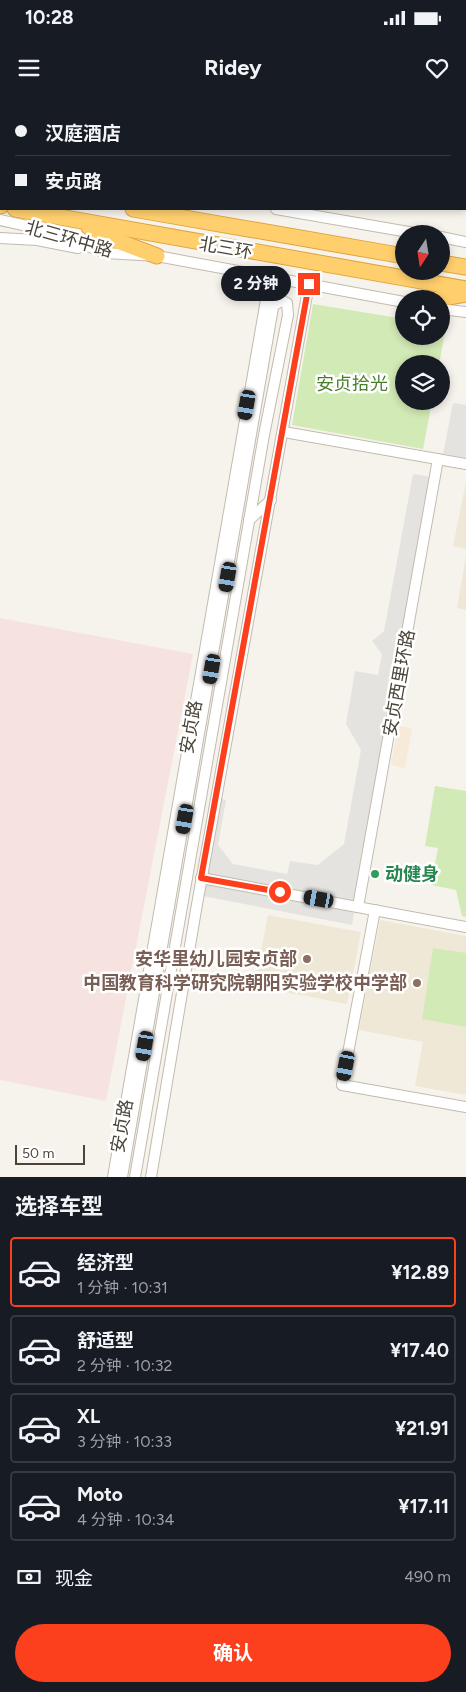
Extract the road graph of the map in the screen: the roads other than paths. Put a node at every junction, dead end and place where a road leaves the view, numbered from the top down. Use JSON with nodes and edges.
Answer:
{"nodes":[{"id":1,"x":20,"y":210,"type":"edge"},
{"id":2,"x":139,"y":210,"type":"edge"},
{"id":3,"x":288,"y":210,"type":"edge"},
{"id":4,"x":311,"y":212,"type":"edge"},
{"id":5,"x":0,"y":220,"type":"edge"},
{"id":6,"x":82,"y":222,"type":"junction"},
{"id":7,"x":395,"y":229,"type":"edge"},
{"id":8,"x":0,"y":238,"type":"edge"},
{"id":9,"x":450,"y":239,"type":"edge"},
{"id":10,"x":466,"y":242,"type":"edge"},
{"id":11,"x":106,"y":253,"type":"junction"},
{"id":12,"x":395,"y":254,"type":"edge"},
{"id":13,"x":157,"y":256,"type":"junction"},
{"id":14,"x":450,"y":264,"type":"edge"},
{"id":15,"x":466,"y":267,"type":"edge"},
{"id":16,"x":274,"y":278,"type":"junction"},
{"id":17,"x":309,"y":284,"type":"junction"},
{"id":18,"x":466,"y":289,"type":"edge"},
{"id":19,"x":466,"y":294,"type":"edge"},
{"id":20,"x":450,"y":297,"type":"edge"},
{"id":21,"x":395,"y":300,"type":"edge"},
{"id":22,"x":274,"y":305,"type":"junction"},
{"id":23,"x":450,"y":309,"type":"edge"},
{"id":24,"x":466,"y":312,"type":"edge"},
{"id":25,"x":286,"y":326,"type":"junction"},
{"id":26,"x":296,"y":359,"type":"junction"},
{"id":27,"x":284,"y":432,"type":"junction"},
{"id":28,"x":438,"y":459,"type":"junction"},
{"id":29,"x":466,"y":464,"type":"edge"},
{"id":30,"x":271,"y":500,"type":"junction"},
{"id":31,"x":228,"y":519,"type":"junction"},
{"id":32,"x":249,"y":520,"type":"junction"},
{"id":33,"x":236,"y":530,"type":"junction"},
{"id":34,"x":210,"y":748,"type":"junction"},
{"id":35,"x":223,"y":763,"type":"junction"},
{"id":36,"x":191,"y":783,"type":"junction"},
{"id":37,"x":180,"y":791,"type":"junction"},
{"id":38,"x":201,"y":878,"type":"junction"},
{"id":39,"x":165,"y":904,"type":"junction"},
{"id":40,"x":182,"y":907,"type":"junction"},
{"id":41,"x":358,"y":907,"type":"junction"},
{"id":42,"x":196,"y":910,"type":"junction"},
{"id":43,"x":375,"y":910,"type":"junction"},
{"id":44,"x":466,"y":927,"type":"edge"},
{"id":45,"x":466,"y":1107,"type":"edge"},
{"id":46,"x":113,"y":1177,"type":"edge"},
{"id":47,"x":122,"y":1177,"type":"edge"},
{"id":48,"x":135,"y":1177,"type":"edge"},
{"id":49,"x":151,"y":1177,"type":"edge"}],
"edges":[{"from":1,"to":6,"type":"highway","name":"北三环"},
{"from":2,"to":12,"type":"highway","name":"北三环"},
{"from":3,"to":4,"type":"street"},
{"from":4,"to":7,"type":"street"},
{"from":5,"to":11,"type":"street","name":"北三环中路"},
{"from":6,"to":13,"type":"highway"},
{"from":6,"to":18,"type":"highway","name":"北三环"},
{"from":8,"to":11,"type":"street"},
{"from":9,"to":10,"type":"street"},
{"from":11,"to":13,"type":"street","name":"北三环中路"},
{"from":13,"to":16,"type":"street","name":"北三环中路"},
{"from":14,"to":15,"type":"highway"},
{"from":16,"to":17,"type":"street","name":"北三环中路"},
{"from":16,"to":22,"type":"street","name":"安贞路"},
{"from":16,"to":31,"type":"street","name":"安贞路"},
{"from":17,"to":21,"type":"street","name":"北三环中路"},
{"from":17,"to":26,"type":"street","name":"安贞路"},
{"from":19,"to":20,"type":"highway"},
{"from":22,"to":25,"type":"street","name":"安贞路"},
{"from":22,"to":33,"type":"street","name":"安贞路"},
{"from":23,"to":24,"type":"street"},
{"from":25,"to":26,"type":"street"},
{"from":25,"to":32,"type":"street","name":"安贞路"},
{"from":26,"to":27,"type":"street","name":"安贞路"},
{"from":27,"to":28,"type":"street"},
{"from":27,"to":30,"type":"street","name":"安贞路"},
{"from":28,"to":29,"type":"street"},
{"from":28,"to":41,"type":"street","name":"安贞西里环路"},
{"from":30,"to":32,"type":"street"},
{"from":30,"to":35,"type":"street","name":"安贞路"},
{"from":31,"to":33,"type":"street"},
{"from":31,"to":37,"type":"street","name":"安贞路"},
{"from":32,"to":34,"type":"street","name":"安贞路"},
{"from":33,"to":36,"type":"street","name":"安贞路"},
{"from":34,"to":35,"type":"street"},
{"from":34,"to":40,"type":"street","name":"安贞路"},
{"from":35,"to":38,"type":"street","name":"安贞路"},
{"from":36,"to":37,"type":"street"},
{"from":36,"to":39,"type":"street","name":"安贞路"},
{"from":37,"to":39,"type":"street","name":"安贞路"},
{"from":38,"to":41,"type":"street"},
{"from":38,"to":42,"type":"street","name":"安贞路"},
{"from":39,"to":40,"type":"street"},
{"from":39,"to":46,"type":"street","name":"安贞路"},
{"from":39,"to":47,"type":"street","name":"安贞路"},
{"from":40,"to":42,"type":"street"},
{"from":40,"to":48,"type":"street","name":"安贞路"},
{"from":41,"to":43,"type":"street"},
{"from":42,"to":49,"type":"street","name":"安贞路"},
{"from":43,"to":44,"type":"street"},
{"from":43,"to":45,"type":"street"}]}
